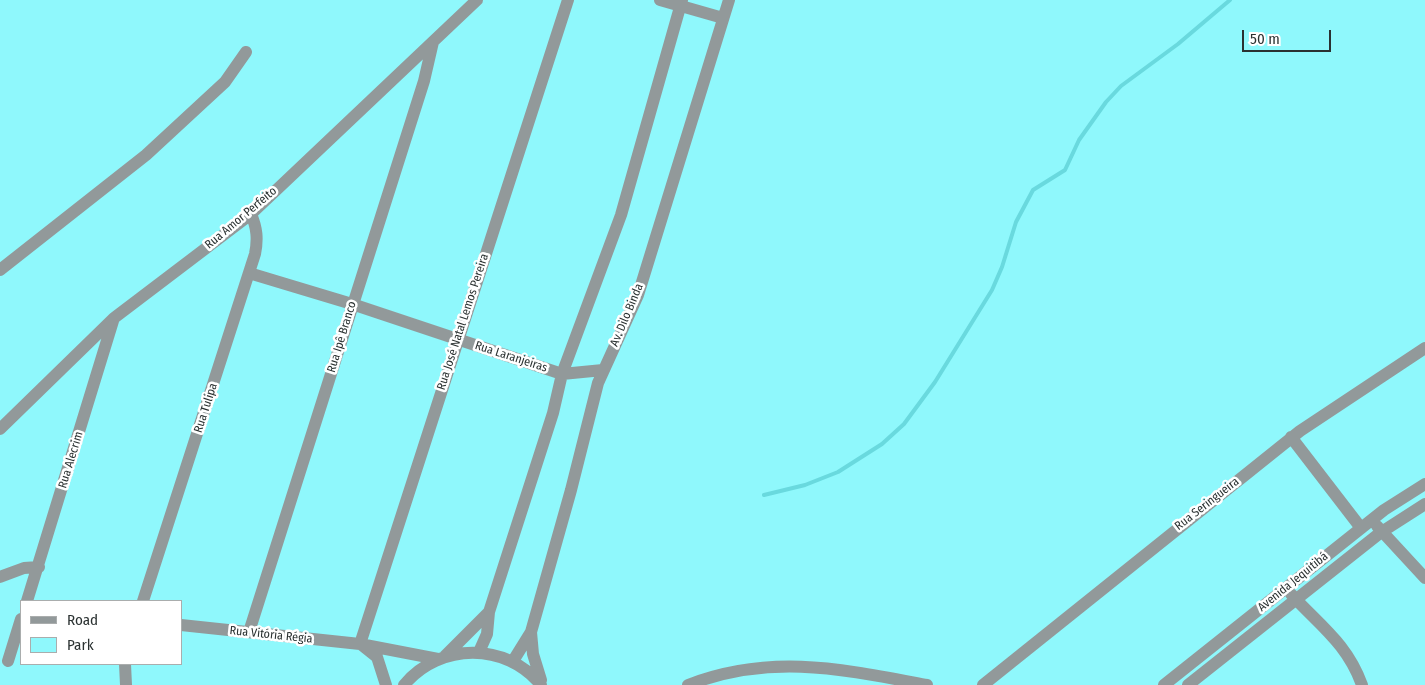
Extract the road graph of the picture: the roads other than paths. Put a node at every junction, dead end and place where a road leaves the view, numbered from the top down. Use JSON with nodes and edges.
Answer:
{"nodes":[{"id":1,"x":477,"y":0,"type":"edge"},
{"id":2,"x":568,"y":0,"type":"edge"},
{"id":3,"x":660,"y":0,"type":"edge"},
{"id":4,"x":730,"y":0,"type":"edge"},
{"id":5,"x":681,"y":3,"type":"edge"},
{"id":6,"x":723,"y":18,"type":"junction"},
{"id":7,"x":433,"y":42,"type":"junction"},
{"id":8,"x":246,"y":52,"type":"dead end"},
{"id":9,"x":251,"y":214,"type":"junction"},
{"id":10,"x":0,"y":270,"type":"edge"},
{"id":11,"x":249,"y":274,"type":"junction"},
{"id":12,"x":352,"y":304,"type":"junction"},
{"id":13,"x":114,"y":318,"type":"junction"},
{"id":14,"x":457,"y":340,"type":"junction"},
{"id":15,"x":1425,"y":348,"type":"edge"},
{"id":16,"x":602,"y":370,"type":"junction"},
{"id":17,"x":562,"y":374,"type":"junction"},
{"id":18,"x":0,"y":429,"type":"edge"},
{"id":19,"x":1291,"y":437,"type":"junction"},
{"id":20,"x":1425,"y":484,"type":"edge"},
{"id":21,"x":1425,"y":504,"type":"edge"},
{"id":22,"x":1372,"y":520,"type":"junction"},
{"id":23,"x":1361,"y":528,"type":"junction"},
{"id":24,"x":1382,"y":532,"type":"junction"},
{"id":25,"x":39,"y":567,"type":"junction"},
{"id":26,"x":0,"y":577,"type":"edge"},
{"id":27,"x":1425,"y":578,"type":"edge"},
{"id":28,"x":1286,"y":588,"type":"junction"},
{"id":29,"x":1296,"y":599,"type":"junction"},
{"id":30,"x":27,"y":600,"type":"edge"},
{"id":31,"x":144,"y":600,"type":"edge"},
{"id":32,"x":489,"y":612,"type":"junction"},
{"id":33,"x":20,"y":622,"type":"edge"},
{"id":34,"x":182,"y":625,"type":"edge"},
{"id":35,"x":249,"y":632,"type":"junction"},
{"id":36,"x":531,"y":632,"type":"junction"},
{"id":37,"x":360,"y":644,"type":"junction"},
{"id":38,"x":479,"y":652,"type":"junction"},
{"id":39,"x":441,"y":658,"type":"junction"},
{"id":40,"x":8,"y":661,"type":"dead end"},
{"id":41,"x":512,"y":661,"type":"junction"},
{"id":42,"x":125,"y":665,"type":"edge"},
{"id":43,"x":996,"y":679,"type":"edge"},
{"id":44,"x":126,"y":685,"type":"edge"},
{"id":45,"x":386,"y":685,"type":"edge"},
{"id":46,"x":404,"y":685,"type":"edge"},
{"id":47,"x":542,"y":685,"type":"edge"},
{"id":48,"x":688,"y":685,"type":"edge"},
{"id":49,"x":926,"y":685,"type":"edge"},
{"id":50,"x":983,"y":685,"type":"edge"},
{"id":51,"x":1164,"y":685,"type":"edge"},
{"id":52,"x":1188,"y":685,"type":"edge"},
{"id":53,"x":1362,"y":685,"type":"edge"}],
"edges":[{"from":1,"to":7,"type":"street","name":"Rua Amor Perfeito"},
{"from":2,"to":14,"type":"street","name":"Rua José Natal Lemos Pereira"},
{"from":3,"to":5,"type":"street"},
{"from":4,"to":6,"type":"street","name":"Av. Dilo Binda"},
{"from":5,"to":6,"type":"street"},
{"from":5,"to":17,"type":"street"},
{"from":6,"to":16,"type":"street","name":"Av. Dilo Binda"},
{"from":7,"to":9,"type":"street","name":"Rua Amor Perfeito"},
{"from":7,"to":12,"type":"street","name":"Rua Ipê Branco"},
{"from":8,"to":10,"type":"street"},
{"from":9,"to":11,"type":"street","name":"Rua Tulipa"},
{"from":9,"to":13,"type":"street","name":"Rua Amor Perfeito"},
{"from":11,"to":12,"type":"street","name":"Rua Laranjeiras"},
{"from":11,"to":31,"type":"street","name":"Rua Tulipa"},
{"from":12,"to":14,"type":"street","name":"Rua Laranjeiras"},
{"from":12,"to":35,"type":"street","name":"Rua Ipê Branco"},
{"from":13,"to":18,"type":"street","name":"Rua Amor Perfeito"},
{"from":13,"to":25,"type":"street","name":"Rua Alecrim"},
{"from":14,"to":17,"type":"street","name":"Rua Laranjeiras"},
{"from":14,"to":37,"type":"street","name":"Rua José Natal Lemos Pereira"},
{"from":15,"to":19,"type":"street","name":"Rua Seringueira"},
{"from":16,"to":17,"type":"street","name":"Rua Laranjeiras"},
{"from":16,"to":36,"type":"street","name":"Av. Dilo Binda"},
{"from":17,"to":32,"type":"street"},
{"from":19,"to":23,"type":"street"},
{"from":19,"to":43,"type":"street","name":"Rua Seringueira"},
{"from":20,"to":22,"type":"street","name":"Avenida Jequitibá"},
{"from":21,"to":24,"type":"street","name":"Avenida Jequitibá"},
{"from":22,"to":23,"type":"street","name":"Avenida Jequitibá"},
{"from":22,"to":24,"type":"street"},
{"from":23,"to":24,"type":"street"},
{"from":23,"to":28,"type":"street","name":"Avenida Jequitibá"},
{"from":24,"to":27,"type":"street"},
{"from":24,"to":29,"type":"street","name":"Avenida Jequitibá"},
{"from":25,"to":26,"type":"street"},
{"from":25,"to":30,"type":"street","name":"Rua Alecrim"},
{"from":28,"to":29,"type":"street"},
{"from":28,"to":51,"type":"street","name":"Avenida Jequitibá"},
{"from":29,"to":52,"type":"street","name":"Avenida Jequitibá"},
{"from":29,"to":53,"type":"street"},
{"from":32,"to":38,"type":"street"},
{"from":32,"to":39,"type":"street"},
{"from":33,"to":40,"type":"street"},
{"from":34,"to":35,"type":"street","name":"Rua Vitória Régia"},
{"from":35,"to":37,"type":"street","name":"Rua Vitória Régia"},
{"from":36,"to":41,"type":"street"},
{"from":36,"to":47,"type":"street"},
{"from":37,"to":39,"type":"street","name":"Rua Vitória Régia"},
{"from":37,"to":45,"type":"street"},
{"from":38,"to":39,"type":"street"},
{"from":38,"to":41,"type":"street"},
{"from":39,"to":46,"type":"street"},
{"from":41,"to":47,"type":"street"},
{"from":42,"to":44,"type":"street"},
{"from":43,"to":50,"type":"street","name":"Rua Seringueira"},
{"from":48,"to":49,"type":"street"}]}
